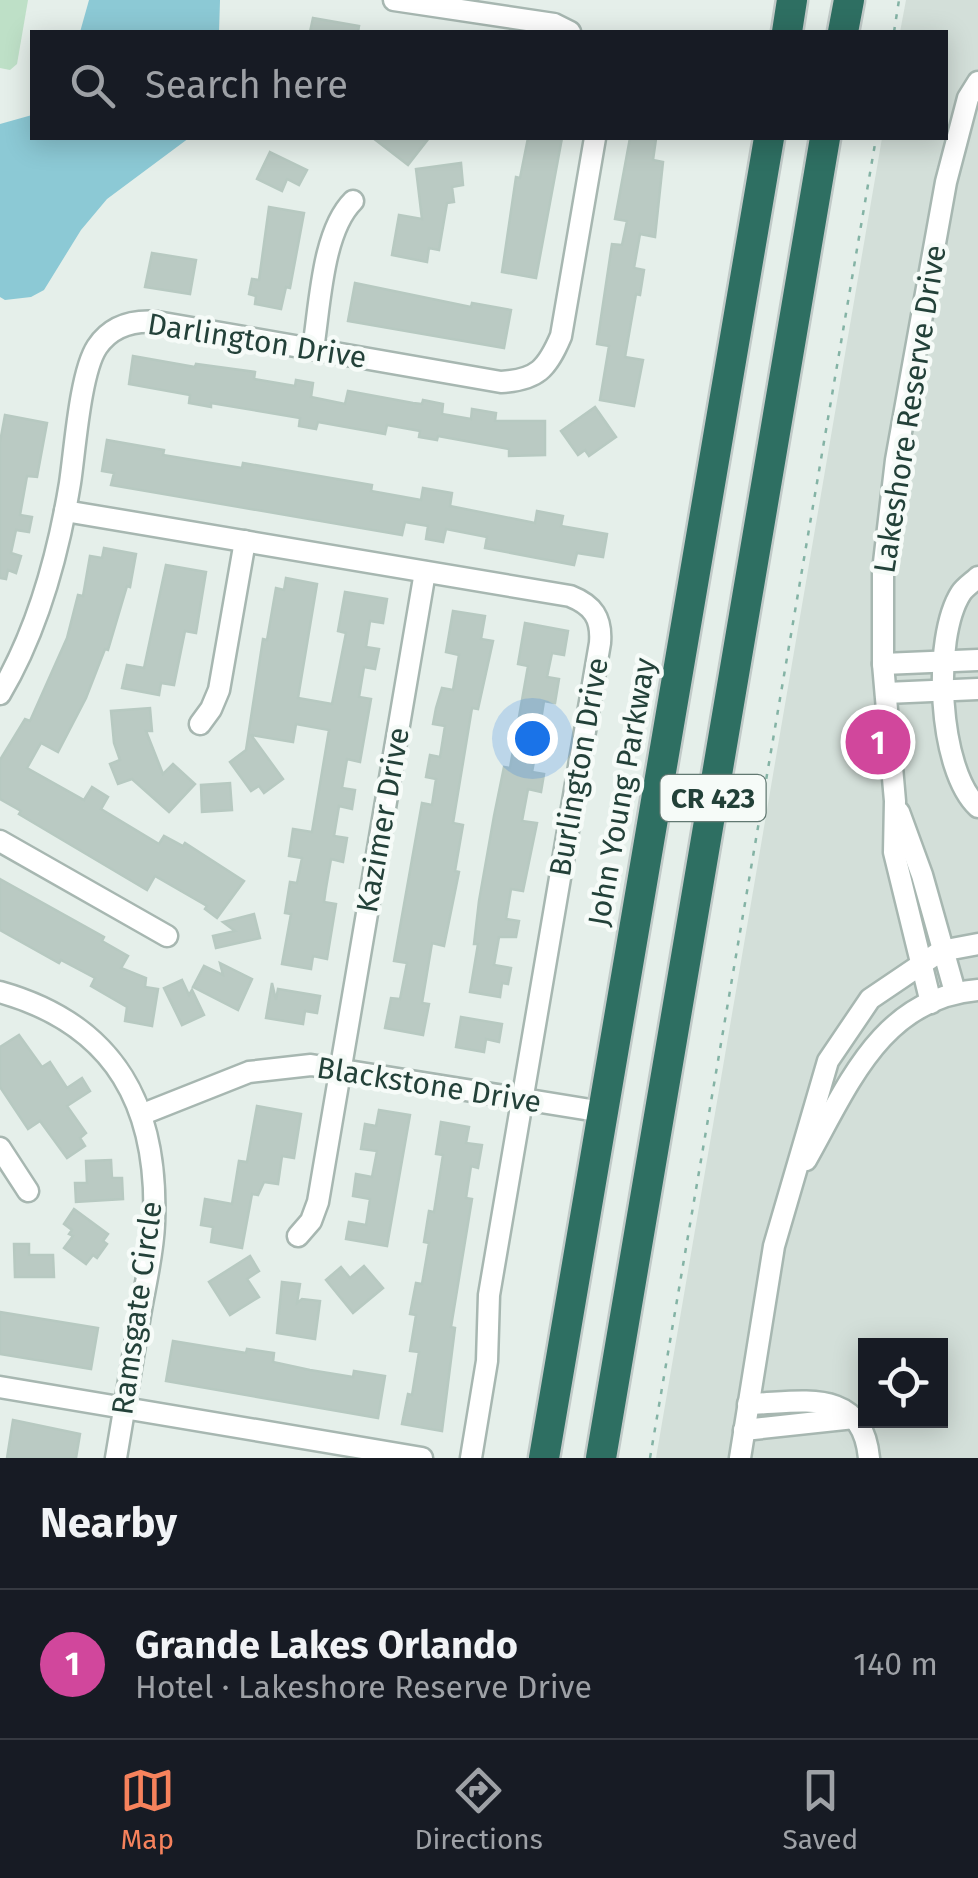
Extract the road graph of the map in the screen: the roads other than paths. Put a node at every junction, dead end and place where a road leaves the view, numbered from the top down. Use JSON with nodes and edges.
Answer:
{"nodes":[{"id":1,"x":394,"y":0,"type":"edge"},
{"id":2,"x":792,"y":0,"type":"edge"},
{"id":3,"x":848,"y":0,"type":"edge"},
{"id":4,"x":566,"y":30,"type":"edge"},
{"id":5,"x":787,"y":30,"type":"edge"},
{"id":6,"x":843,"y":30,"type":"edge"},
{"id":7,"x":978,"y":82,"type":"edge"},
{"id":8,"x":595,"y":140,"type":"edge"},
{"id":9,"x":769,"y":140,"type":"edge"},
{"id":10,"x":825,"y":140,"type":"edge"},
{"id":11,"x":353,"y":201,"type":"dead end"},
{"id":12,"x":313,"y":348,"type":"junction"},
{"id":13,"x":65,"y":511,"type":"junction"},
{"id":14,"x":245,"y":542,"type":"junction"},
{"id":15,"x":425,"y":572,"type":"junction"},
{"id":16,"x":978,"y":577,"type":"edge"},
{"id":17,"x":978,"y":660,"type":"edge"},
{"id":18,"x":942,"y":662,"type":"junction"},
{"id":19,"x":883,"y":664,"type":"junction"},
{"id":20,"x":978,"y":689,"type":"edge"},
{"id":21,"x":944,"y":691,"type":"junction"},
{"id":22,"x":886,"y":693,"type":"junction"},
{"id":23,"x":0,"y":694,"type":"edge"},
{"id":24,"x":200,"y":724,"type":"dead end"},
{"id":25,"x":895,"y":802,"type":"junction"},
{"id":26,"x":978,"y":808,"type":"edge"},
{"id":27,"x":0,"y":841,"type":"edge"},
{"id":28,"x":167,"y":936,"type":"dead end"},
{"id":29,"x":978,"y":944,"type":"edge"},
{"id":30,"x":941,"y":951,"type":"junction"},
{"id":31,"x":920,"y":965,"type":"junction"},
{"id":32,"x":978,"y":990,"type":"edge"},
{"id":33,"x":0,"y":992,"type":"edge"},
{"id":34,"x":955,"y":992,"type":"junction"},
{"id":35,"x":931,"y":1004,"type":"junction"},
{"id":36,"x":341,"y":1068,"type":"junction"},
{"id":37,"x":523,"y":1098,"type":"junction"},
{"id":38,"x":603,"y":1112,"type":"junction"},
{"id":39,"x":142,"y":1114,"type":"junction"},
{"id":40,"x":0,"y":1148,"type":"edge"},
{"id":41,"x":790,"y":1187,"type":"junction"},
{"id":42,"x":28,"y":1190,"type":"dead end"},
{"id":43,"x":298,"y":1236,"type":"dead end"},
{"id":44,"x":0,"y":1387,"type":"edge"},
{"id":45,"x":748,"y":1404,"type":"junction"},
{"id":46,"x":124,"y":1408,"type":"junction"},
{"id":47,"x":854,"y":1418,"type":"junction"},
{"id":48,"x":744,"y":1430,"type":"junction"},
{"id":49,"x":116,"y":1458,"type":"edge"},
{"id":50,"x":422,"y":1458,"type":"edge"},
{"id":51,"x":471,"y":1458,"type":"edge"},
{"id":52,"x":544,"y":1458,"type":"edge"},
{"id":53,"x":601,"y":1458,"type":"edge"},
{"id":54,"x":740,"y":1458,"type":"edge"},
{"id":55,"x":869,"y":1458,"type":"edge"}],
"edges":[{"from":1,"to":4,"type":"street"},
{"from":2,"to":5,"type":"highway"},
{"from":3,"to":6,"type":"highway"},
{"from":7,"to":19,"type":"street","name":"Lakeshore Reserve Drive"},
{"from":8,"to":12,"type":"street","name":"Darlington Drive"},
{"from":9,"to":38,"type":"highway","name":"John Young Parkway","number":"CR 423"},
{"from":10,"to":53,"type":"highway","number":"CR 423"},
{"from":11,"to":12,"type":"street"},
{"from":12,"to":13,"type":"street","name":"Darlington Drive"},
{"from":13,"to":14,"type":"street","name":"Burlington Drive"},
{"from":13,"to":23,"type":"street","name":"Darlington Drive"},
{"from":14,"to":15,"type":"street","name":"Burlington Drive"},
{"from":14,"to":24,"type":"street"},
{"from":15,"to":36,"type":"street","name":"Kazimer Drive"},
{"from":15,"to":37,"type":"street","name":"Burlington Drive"},
{"from":16,"to":18,"type":"street"},
{"from":17,"to":18,"type":"street"},
{"from":18,"to":19,"type":"street"},
{"from":18,"to":21,"type":"street"},
{"from":19,"to":22,"type":"street","name":"Lakeshore Reserve Drive"},
{"from":20,"to":21,"type":"street"},
{"from":21,"to":22,"type":"street"},
{"from":21,"to":26,"type":"street"},
{"from":22,"to":25,"type":"street","name":"Lakeshore Reserve Drive"},
{"from":25,"to":30,"type":"street","name":"Lakeshore Reserve Drive"},
{"from":25,"to":31,"type":"street","name":"Lakeshore Reserve Drive"},
{"from":27,"to":28,"type":"street"},
{"from":29,"to":30,"type":"street"},
{"from":30,"to":31,"type":"street"},
{"from":30,"to":34,"type":"street","name":"Lakeshore Reserve Drive"},
{"from":31,"to":35,"type":"street","name":"Lakeshore Reserve Drive"},
{"from":31,"to":41,"type":"street"},
{"from":32,"to":34,"type":"street"},
{"from":33,"to":39,"type":"street","name":"Ramsgate Circle"},
{"from":34,"to":35,"type":"street"},
{"from":35,"to":41,"type":"street"},
{"from":36,"to":37,"type":"street","name":"Blackstone Drive"},
{"from":36,"to":39,"type":"street","name":"Blackstone Drive"},
{"from":36,"to":43,"type":"street","name":"Kazimer Drive"},
{"from":37,"to":38,"type":"street","name":"Blackstone Drive"},
{"from":37,"to":51,"type":"street","name":"Burlington Drive"},
{"from":38,"to":52,"type":"highway","name":"John Young Parkway","number":"CR 423"},
{"from":39,"to":46,"type":"street","name":"Ramsgate Circle"},
{"from":40,"to":42,"type":"street"},
{"from":41,"to":45,"type":"street"},
{"from":44,"to":46,"type":"street"},
{"from":45,"to":47,"type":"street"},
{"from":45,"to":48,"type":"street"},
{"from":46,"to":49,"type":"street","name":"Ramsgate Circle"},
{"from":46,"to":50,"type":"street"},
{"from":47,"to":48,"type":"street"},
{"from":47,"to":55,"type":"street"},
{"from":48,"to":54,"type":"street"}]}
